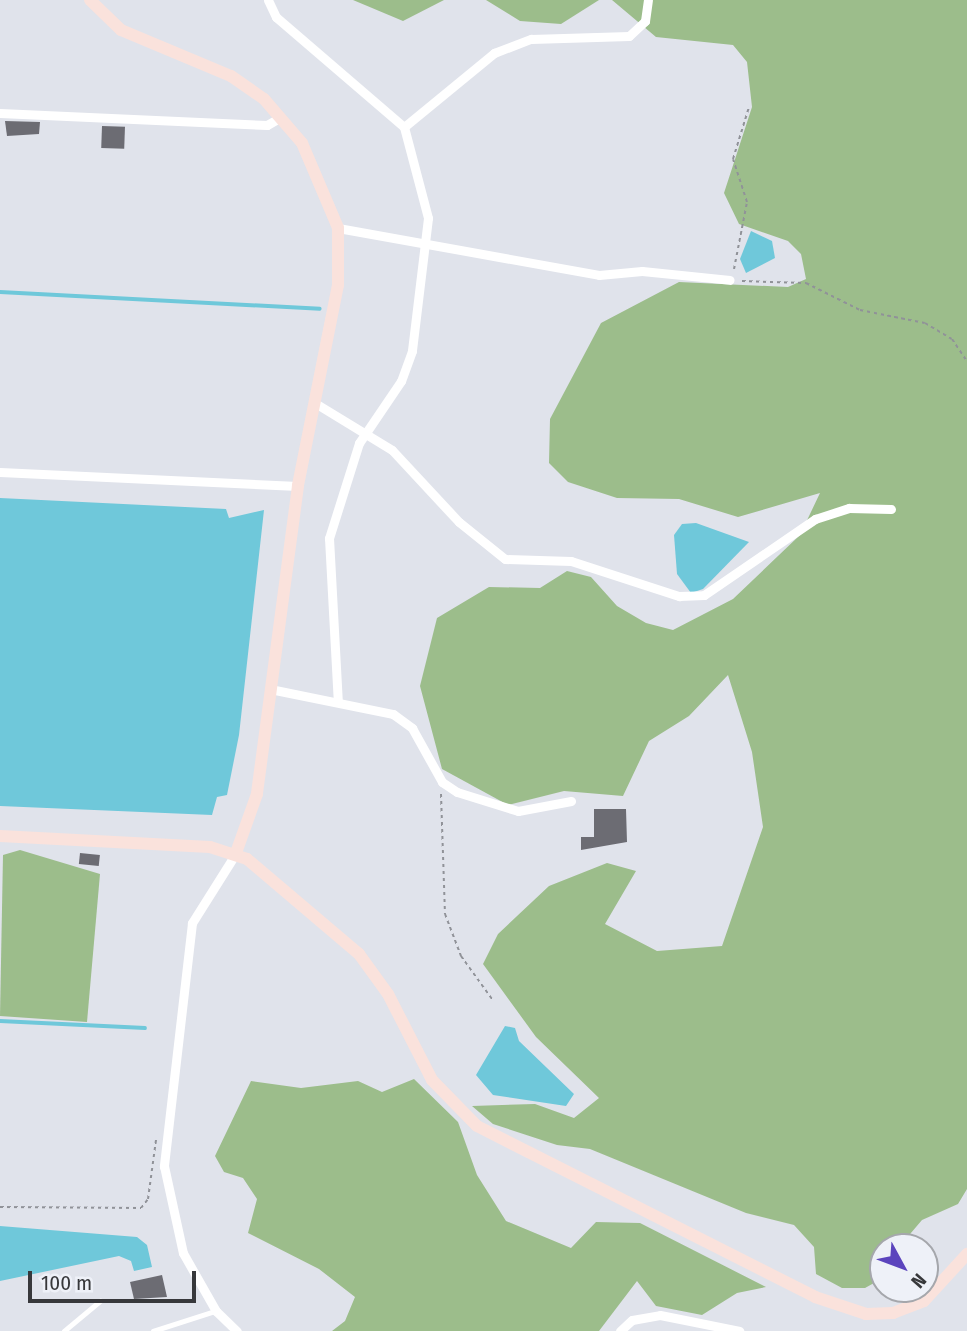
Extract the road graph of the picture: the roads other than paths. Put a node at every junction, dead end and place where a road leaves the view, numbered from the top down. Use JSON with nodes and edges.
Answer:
{"nodes":[{"id":1,"x":90,"y":0,"type":"edge"},
{"id":2,"x":268,"y":0,"type":"edge"},
{"id":3,"x":648,"y":0,"type":"edge"},
{"id":4,"x":0,"y":113,"type":"edge"},
{"id":5,"x":281,"y":117,"type":"junction"},
{"id":6,"x":404,"y":127,"type":"junction"},
{"id":7,"x":338,"y":228,"type":"junction"},
{"id":8,"x":428,"y":243,"type":"junction"},
{"id":9,"x":730,"y":280,"type":"road end"},
{"id":10,"x":315,"y":403,"type":"junction"},
{"id":11,"x":366,"y":430,"type":"junction"},
{"id":12,"x":0,"y":472,"type":"edge"},
{"id":13,"x":298,"y":486,"type":"junction"},
{"id":14,"x":891,"y":509,"type":"dead end"},
{"id":15,"x":270,"y":689,"type":"junction"},
{"id":16,"x":338,"y":702,"type":"junction"},
{"id":17,"x":571,"y":802,"type":"dead end"},
{"id":18,"x":0,"y":836,"type":"edge"},
{"id":19,"x":236,"y":853,"type":"junction"},
{"id":20,"x":967,"y":1254,"type":"edge"},
{"id":21,"x":100,"y":1301,"type":"dead end"},
{"id":22,"x":216,"y":1311,"type":"junction"},
{"id":23,"x":64,"y":1331,"type":"edge"},
{"id":24,"x":153,"y":1331,"type":"edge"},
{"id":25,"x":237,"y":1331,"type":"edge"},
{"id":26,"x":620,"y":1331,"type":"edge"},
{"id":27,"x":739,"y":1331,"type":"edge"}],
"edges":[{"from":1,"to":5,"type":"street"},
{"from":2,"to":6,"type":"street"},
{"from":3,"to":6,"type":"street"},
{"from":4,"to":5,"type":"street"},
{"from":5,"to":7,"type":"street"},
{"from":6,"to":8,"type":"street"},
{"from":7,"to":8,"type":"street"},
{"from":7,"to":10,"type":"street"},
{"from":8,"to":9,"type":"street"},
{"from":8,"to":11,"type":"street"},
{"from":10,"to":11,"type":"street"},
{"from":10,"to":13,"type":"street"},
{"from":11,"to":14,"type":"street"},
{"from":11,"to":16,"type":"street"},
{"from":12,"to":13,"type":"street"},
{"from":13,"to":15,"type":"street"},
{"from":15,"to":16,"type":"street"},
{"from":15,"to":19,"type":"street"},
{"from":16,"to":17,"type":"street"},
{"from":18,"to":19,"type":"street"},
{"from":19,"to":20,"type":"street"},
{"from":19,"to":22,"type":"street"},
{"from":21,"to":23,"type":"lane"},
{"from":22,"to":24,"type":"lane"},
{"from":22,"to":25,"type":"street"},
{"from":26,"to":27,"type":"street"}]}
